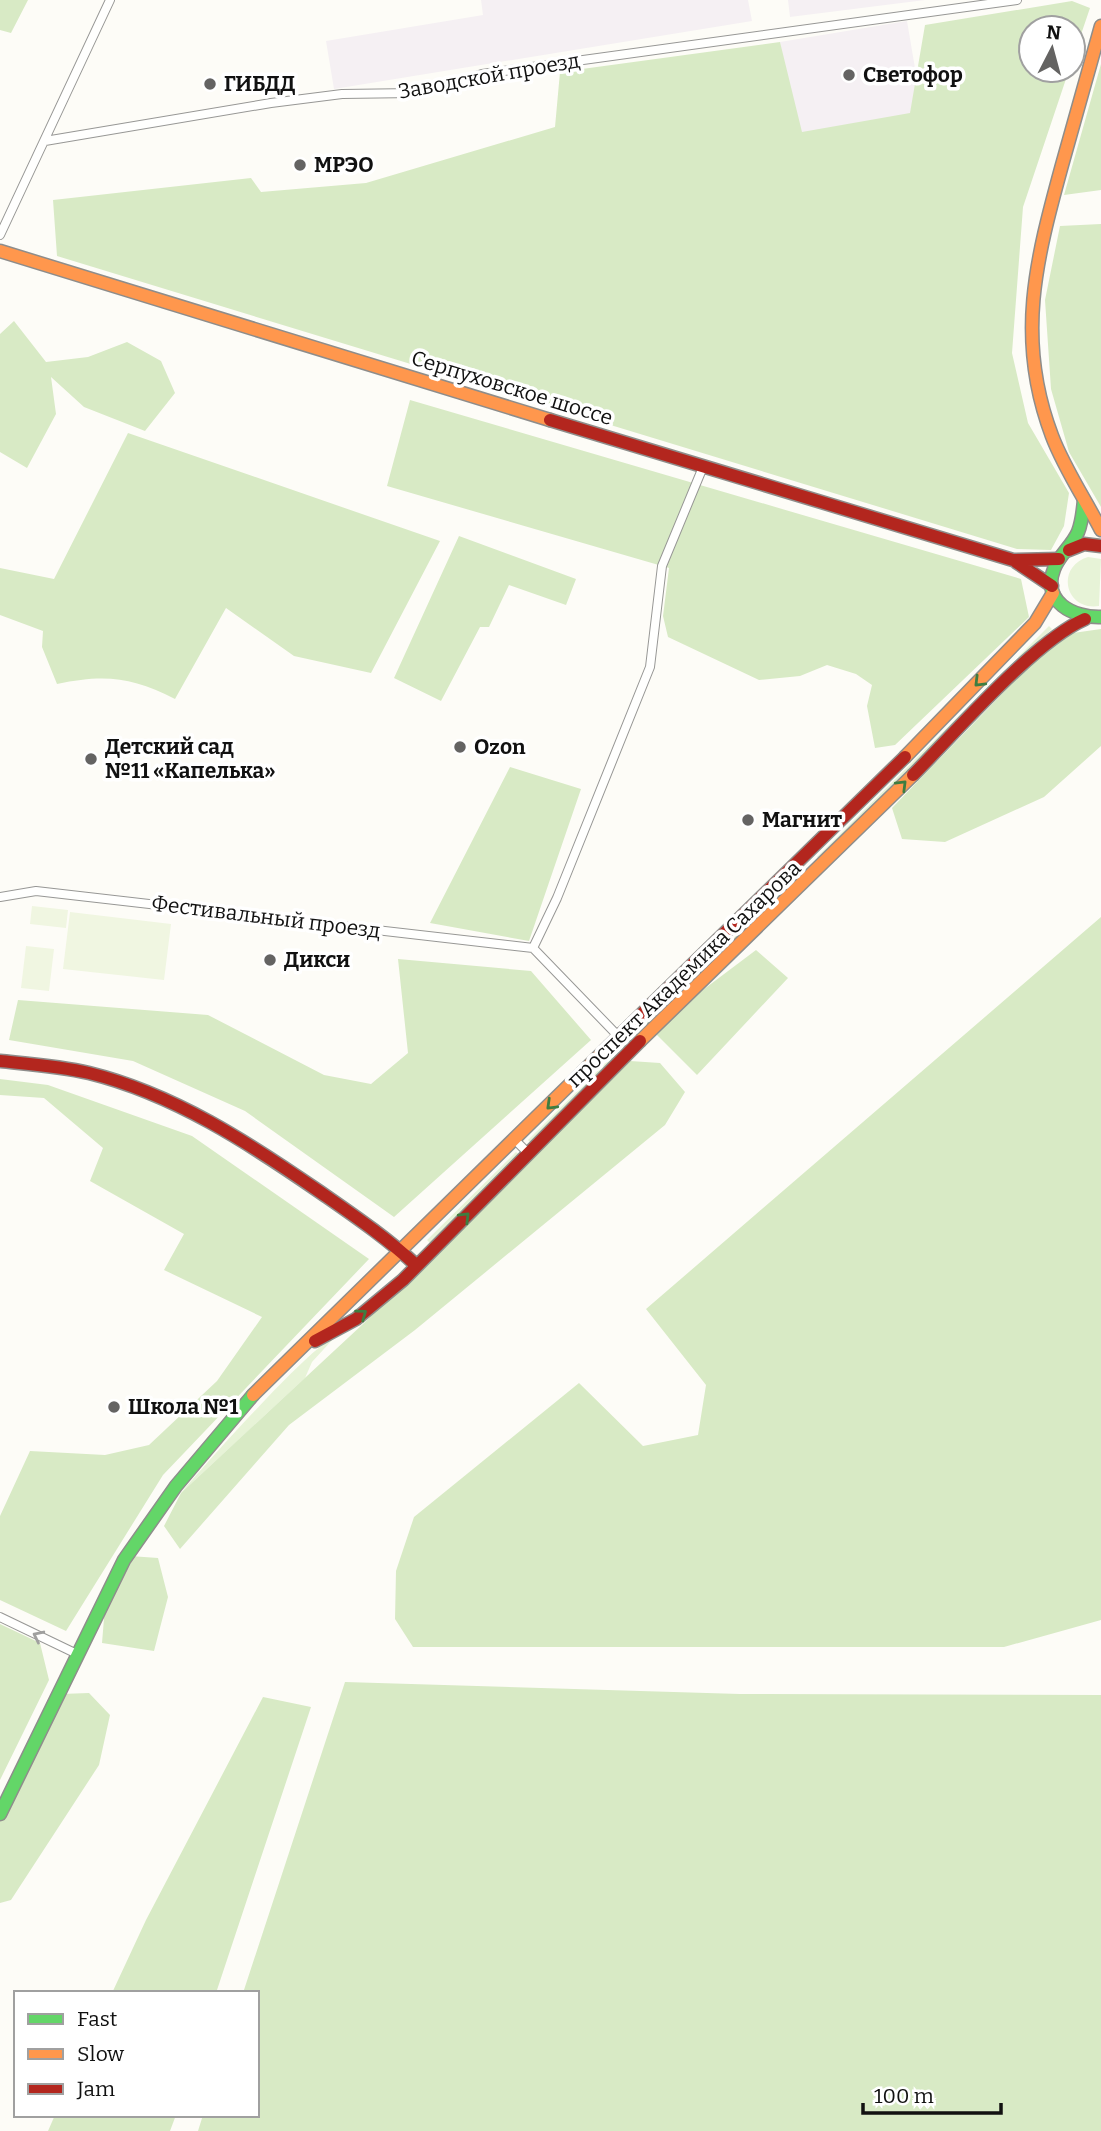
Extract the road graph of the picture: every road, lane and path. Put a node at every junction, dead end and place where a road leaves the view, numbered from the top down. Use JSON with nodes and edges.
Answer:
{"nodes":[{"id":1,"x":110,"y":0,"type":"edge"},
{"id":2,"x":1017,"y":0,"type":"edge"},
{"id":3,"x":1101,"y":26,"type":"edge"},
{"id":4,"x":45,"y":141,"type":"junction"},
{"id":5,"x":0,"y":236,"type":"edge"},
{"id":6,"x":0,"y":251,"type":"edge"},
{"id":7,"x":703,"y":467,"type":"junction"},
{"id":8,"x":1084,"y":500,"type":"junction"},
{"id":9,"x":1101,"y":530,"type":"edge"},
{"id":10,"x":1101,"y":546,"type":"edge"},
{"id":11,"x":1069,"y":550,"type":"junction"},
{"id":12,"x":1059,"y":559,"type":"junction"},
{"id":13,"x":1013,"y":560,"type":"junction"},
{"id":14,"x":1053,"y":589,"type":"junction"},
{"id":15,"x":1101,"y":617,"type":"edge"},
{"id":16,"x":1085,"y":619,"type":"junction"},
{"id":17,"x":1004,"y":657,"type":"junction"},
{"id":18,"x":1017,"y":671,"type":"junction"},
{"id":19,"x":779,"y":883,"type":"junction"},
{"id":20,"x":792,"y":896,"type":"junction"},
{"id":21,"x":0,"y":897,"type":"edge"},
{"id":22,"x":533,"y":948,"type":"junction"},
{"id":23,"x":654,"y":1004,"type":"junction"},
{"id":24,"x":667,"y":1014,"type":"junction"},
{"id":25,"x":620,"y":1038,"type":"junction"},
{"id":26,"x":0,"y":1061,"type":"edge"},
{"id":27,"x":514,"y":1139,"type":"junction"},
{"id":28,"x":528,"y":1153,"type":"junction"},
{"id":29,"x":399,"y":1249,"type":"junction"},
{"id":30,"x":416,"y":1266,"type":"junction"},
{"id":31,"x":303,"y":1347,"type":"junction"},
{"id":32,"x":0,"y":1617,"type":"edge"},
{"id":33,"x":77,"y":1654,"type":"junction"},
{"id":34,"x":0,"y":1814,"type":"edge"}],
"edges":[{"from":1,"to":4,"type":"street"},
{"from":2,"to":4,"type":"street","name":"Заводской проезд"},
{"from":3,"to":8,"type":"street"},
{"from":4,"to":5,"type":"street"},
{"from":6,"to":7,"type":"street","name":"Серпуховское шоссе"},
{"from":7,"to":13,"type":"street","name":"Серпуховское шоссе"},
{"from":7,"to":22,"type":"street"},
{"from":8,"to":9,"type":"street"},
{"from":8,"to":11,"type":"street"},
{"from":10,"to":11,"type":"street"},
{"from":11,"to":12,"type":"street"},
{"from":12,"to":13,"type":"street"},
{"from":12,"to":14,"type":"street","name":"проспект Академика Сахарова"},
{"from":13,"to":14,"type":"street"},
{"from":14,"to":16,"type":"street"},
{"from":14,"to":17,"type":"street","name":"проспект Академика Сахарова"},
{"from":15,"to":16,"type":"street"},
{"from":16,"to":18,"type":"street","name":"проспект Академика Сахарова"},
{"from":17,"to":18,"type":"street"},
{"from":17,"to":19,"type":"street","name":"проспект Академика Сахарова","one_way":true},
{"from":20,"to":18,"type":"street","name":"проспект Академика Сахарова","one_way":true},
{"from":19,"to":20,"type":"street"},
{"from":19,"to":23,"type":"street","name":"проспект Академика Сахарова"},
{"from":20,"to":24,"type":"street","name":"проспект Академика Сахарова"},
{"from":21,"to":22,"type":"street","name":"Фестивальный проезд"},
{"from":22,"to":25,"type":"street"},
{"from":23,"to":24,"type":"street"},
{"from":23,"to":25,"type":"street","name":"проспект Академика Сахарова"},
{"from":24,"to":28,"type":"street","name":"проспект Академика Сахарова"},
{"from":25,"to":27,"type":"street","name":"проспект Академика Сахарова","one_way":true},
{"from":26,"to":29,"type":"street"},
{"from":27,"to":28,"type":"street"},
{"from":27,"to":29,"type":"street","name":"проспект Академика Сахарова"},
{"from":30,"to":28,"type":"street","name":"проспект Академика Сахарова","one_way":true},
{"from":29,"to":30,"type":"street"},
{"from":29,"to":31,"type":"street","name":"проспект Академика Сахарова"},
{"from":31,"to":30,"type":"street","name":"проспект Академика Сахарова","one_way":true},
{"from":31,"to":33,"type":"street","name":"проспект Академика Сахарова"},
{"from":33,"to":32,"type":"street","one_way":true},
{"from":33,"to":34,"type":"street","name":"проспект Академика Сахарова"}]}
